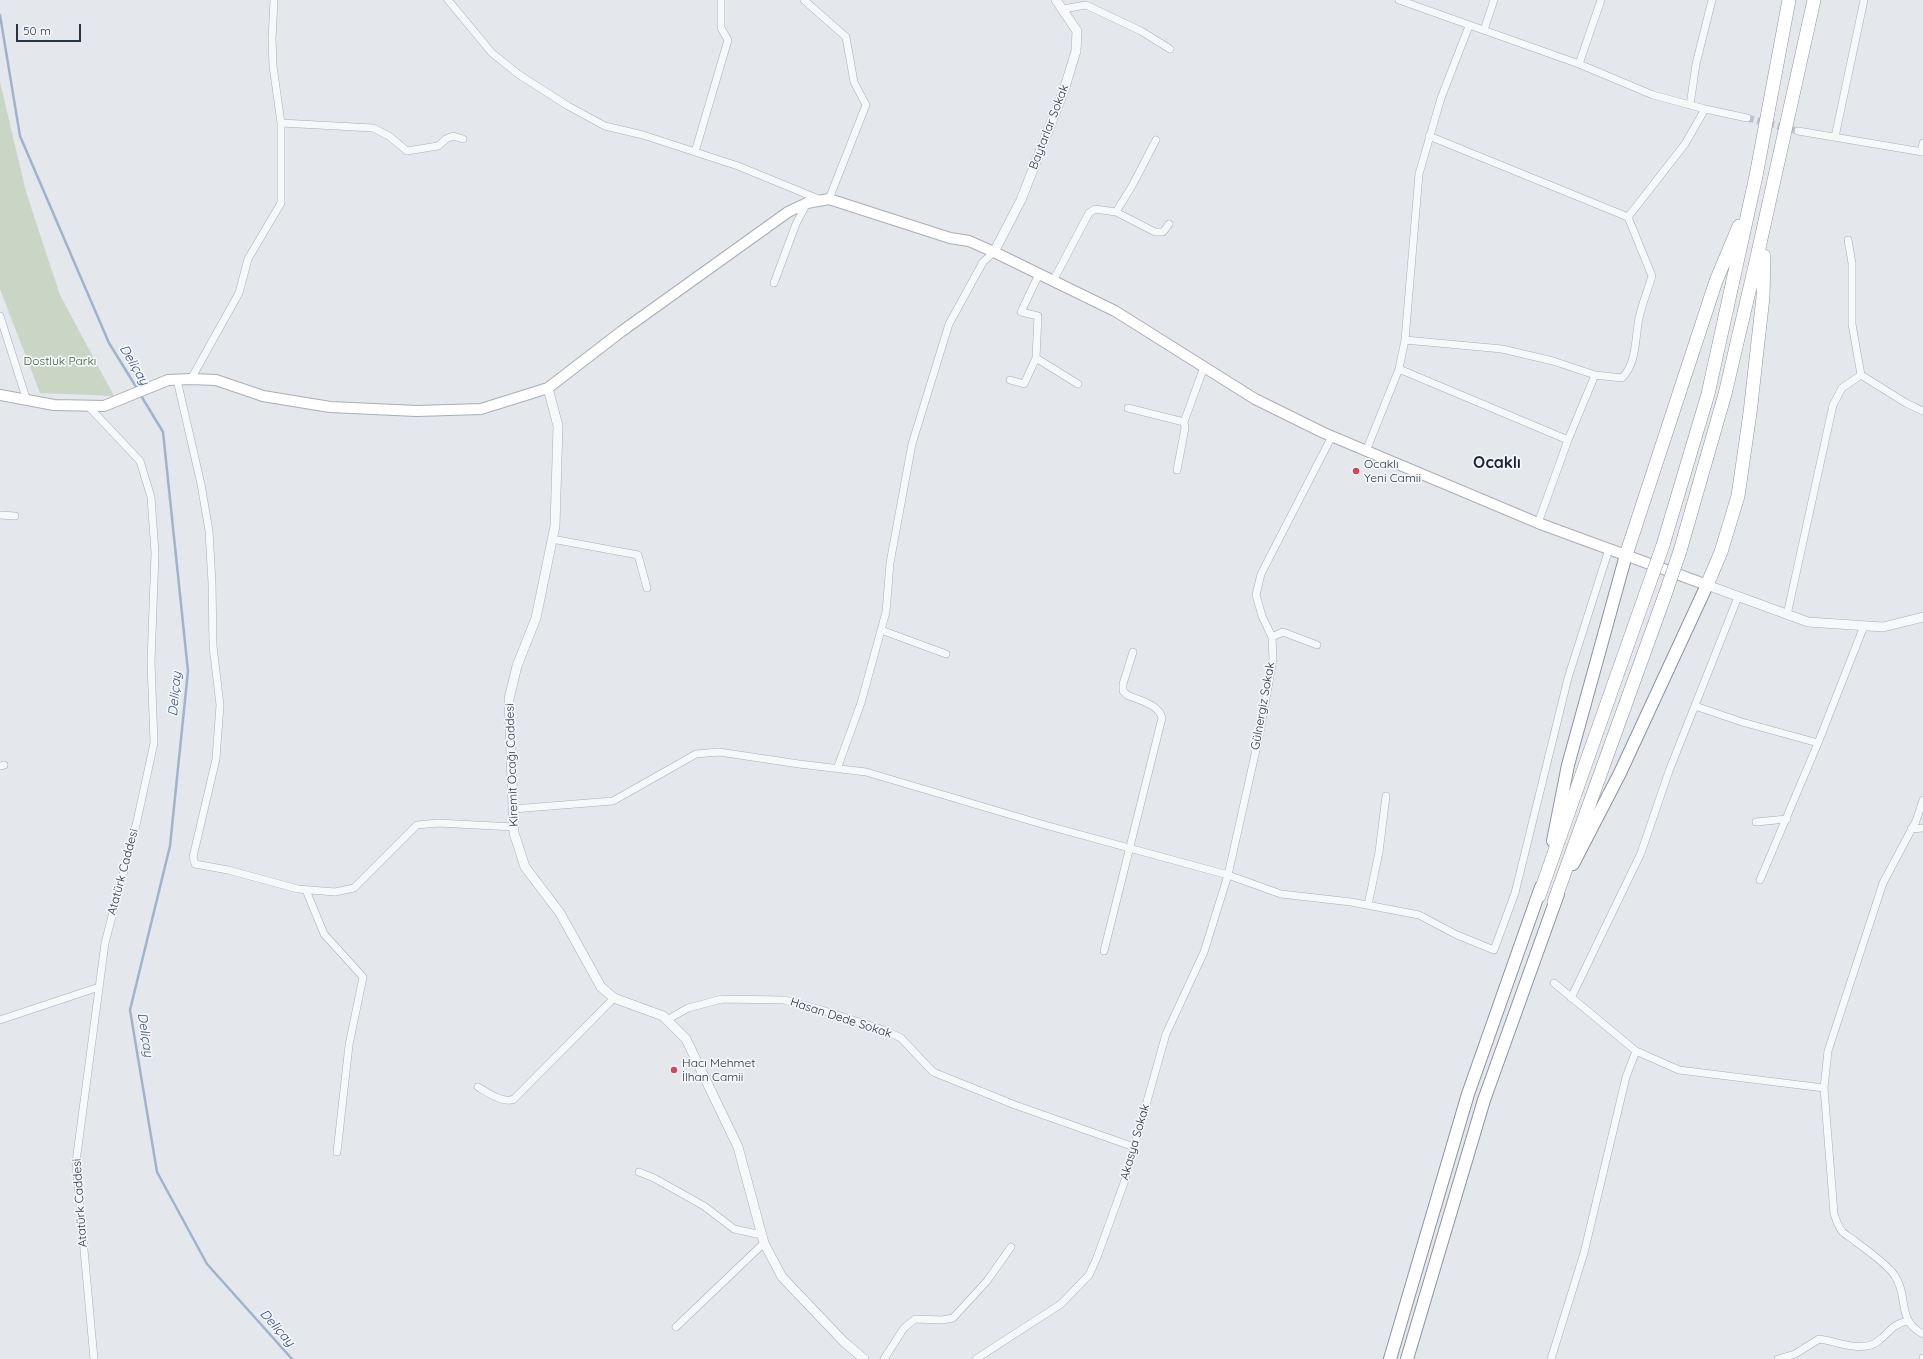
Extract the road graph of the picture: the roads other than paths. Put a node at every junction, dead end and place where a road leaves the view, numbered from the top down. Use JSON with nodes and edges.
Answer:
{"nodes":[{"id":1,"x":274,"y":0,"type":"edge"},
{"id":2,"x":448,"y":0,"type":"edge"},
{"id":3,"x":721,"y":0,"type":"edge"},
{"id":4,"x":804,"y":0,"type":"edge"},
{"id":5,"x":1056,"y":0,"type":"edge"},
{"id":6,"x":1399,"y":0,"type":"edge"},
{"id":7,"x":1494,"y":0,"type":"edge"},
{"id":8,"x":1601,"y":0,"type":"edge"},
{"id":9,"x":1712,"y":0,"type":"edge"},
{"id":10,"x":1789,"y":0,"type":"edge"},
{"id":11,"x":1814,"y":0,"type":"edge"},
{"id":12,"x":1864,"y":0,"type":"edge"},
{"id":13,"x":1063,"y":9,"type":"junction"},
{"id":14,"x":1468,"y":26,"type":"junction"},
{"id":15,"x":1484,"y":30,"type":"junction"},
{"id":16,"x":1170,"y":49,"type":"dead end"},
{"id":17,"x":1579,"y":64,"type":"junction"},
{"id":18,"x":1690,"y":105,"type":"junction"},
{"id":19,"x":1705,"y":109,"type":"junction"},
{"id":20,"x":1747,"y":118,"type":"tunnel mouth"},
{"id":21,"x":281,"y":123,"type":"junction"},
{"id":22,"x":1798,"y":131,"type":"tunnel mouth"},
{"id":23,"x":1429,"y":136,"type":"junction"},
{"id":24,"x":1835,"y":137,"type":"junction"},
{"id":25,"x":463,"y":139,"type":"dead end"},
{"id":26,"x":1156,"y":140,"type":"dead end"},
{"id":27,"x":1923,"y":144,"type":"edge"},
{"id":28,"x":695,"y":152,"type":"junction"},
{"id":29,"x":1922,"y":152,"type":"edge"},
{"id":30,"x":1756,"y":176,"type":"junction"},
{"id":31,"x":1775,"y":176,"type":"junction"},
{"id":32,"x":825,"y":199,"type":"junction"},
{"id":33,"x":807,"y":203,"type":"junction"},
{"id":34,"x":1116,"y":212,"type":"junction"},
{"id":35,"x":1628,"y":217,"type":"junction"},
{"id":36,"x":1169,"y":224,"type":"dead end"},
{"id":37,"x":1848,"y":240,"type":"dead end"},
{"id":38,"x":994,"y":252,"type":"junction"},
{"id":39,"x":1039,"y":274,"type":"junction"},
{"id":40,"x":1053,"y":281,"type":"junction"},
{"id":41,"x":774,"y":282,"type":"dead end"},
{"id":42,"x":0,"y":316,"type":"edge"},
{"id":43,"x":1405,"y":340,"type":"junction"},
{"id":44,"x":1036,"y":358,"type":"junction"},
{"id":45,"x":1204,"y":367,"type":"junction"},
{"id":46,"x":1399,"y":369,"type":"junction"},
{"id":47,"x":1595,"y":375,"type":"junction"},
{"id":48,"x":1861,"y":375,"type":"junction"},
{"id":49,"x":192,"y":379,"type":"junction"},
{"id":50,"x":173,"y":380,"type":"junction"},
{"id":51,"x":1010,"y":380,"type":"dead end"},
{"id":52,"x":1078,"y":384,"type":"dead end"},
{"id":53,"x":548,"y":388,"type":"junction"},
{"id":54,"x":0,"y":395,"type":"edge"},
{"id":55,"x":27,"y":401,"type":"junction"},
{"id":56,"x":88,"y":406,"type":"junction"},
{"id":57,"x":1128,"y":408,"type":"dead end"},
{"id":58,"x":1923,"y":412,"type":"edge"},
{"id":59,"x":1184,"y":422,"type":"junction"},
{"id":60,"x":1332,"y":436,"type":"junction"},
{"id":61,"x":1568,"y":440,"type":"junction"},
{"id":62,"x":1366,"y":451,"type":"junction"},
{"id":63,"x":1177,"y":470,"type":"dead end"},
{"id":64,"x":0,"y":515,"type":"edge"},
{"id":65,"x":15,"y":516,"type":"dead end"},
{"id":66,"x":1538,"y":522,"type":"junction"},
{"id":67,"x":552,"y":538,"type":"junction"},
{"id":68,"x":1609,"y":549,"type":"junction"},
{"id":69,"x":1626,"y":555,"type":"junction"},
{"id":70,"x":1707,"y":585,"type":"junction"},
{"id":71,"x":648,"y":588,"type":"dead end"},
{"id":72,"x":1738,"y":597,"type":"junction"},
{"id":73,"x":1787,"y":615,"type":"junction"},
{"id":74,"x":1923,"y":619,"type":"edge"},
{"id":75,"x":1864,"y":626,"type":"junction"},
{"id":76,"x":881,"y":630,"type":"junction"},
{"id":77,"x":1272,"y":637,"type":"junction"},
{"id":78,"x":1317,"y":645,"type":"dead end"},
{"id":79,"x":1133,"y":652,"type":"dead end"},
{"id":80,"x":946,"y":654,"type":"dead end"},
{"id":81,"x":1695,"y":706,"type":"junction"},
{"id":82,"x":1818,"y":743,"type":"junction"},
{"id":83,"x":837,"y":769,"type":"junction"},
{"id":84,"x":1386,"y":796,"type":"dead end"},
{"id":85,"x":1923,"y":802,"type":"edge"},
{"id":86,"x":513,"y":809,"type":"junction"},
{"id":87,"x":1787,"y":819,"type":"junction"},
{"id":88,"x":1756,"y":822,"type":"dead end"},
{"id":89,"x":514,"y":826,"type":"junction"},
{"id":90,"x":1923,"y":828,"type":"edge"},
{"id":91,"x":1912,"y":829,"type":"junction"},
{"id":92,"x":1130,"y":848,"type":"junction"},
{"id":93,"x":1228,"y":875,"type":"junction"},
{"id":94,"x":1760,"y":880,"type":"dead end"},
{"id":95,"x":306,"y":890,"type":"junction"},
{"id":96,"x":1539,"y":896,"type":"junction"},
{"id":97,"x":1554,"y":902,"type":"junction"},
{"id":98,"x":1368,"y":905,"type":"junction"},
{"id":99,"x":1104,"y":951,"type":"dead end"},
{"id":100,"x":1554,"y":983,"type":"dead end"},
{"id":101,"x":100,"y":987,"type":"junction"},
{"id":102,"x":614,"y":998,"type":"junction"},
{"id":103,"x":1571,"y":998,"type":"junction"},
{"id":104,"x":0,"y":1020,"type":"edge"},
{"id":105,"x":667,"y":1020,"type":"junction"},
{"id":106,"x":1636,"y":1051,"type":"junction"},
{"id":107,"x":478,"y":1087,"type":"dead end"},
{"id":108,"x":1824,"y":1088,"type":"junction"},
{"id":109,"x":1134,"y":1147,"type":"junction"},
{"id":110,"x":337,"y":1152,"type":"dead end"},
{"id":111,"x":639,"y":1172,"type":"dead end"},
{"id":112,"x":763,"y":1239,"type":"junction"},
{"id":113,"x":1011,"y":1247,"type":"dead end"},
{"id":114,"x":1908,"y":1321,"type":"junction"},
{"id":115,"x":676,"y":1327,"type":"dead end"},
{"id":116,"x":1923,"y":1334,"type":"edge"},
{"id":117,"x":94,"y":1359,"type":"edge"},
{"id":118,"x":864,"y":1359,"type":"edge"},
{"id":119,"x":884,"y":1359,"type":"edge"},
{"id":120,"x":976,"y":1359,"type":"edge"},
{"id":121,"x":1390,"y":1359,"type":"edge"},
{"id":122,"x":1407,"y":1359,"type":"edge"},
{"id":123,"x":1551,"y":1359,"type":"edge"},
{"id":124,"x":1778,"y":1359,"type":"edge"}],
"edges":[{"from":1,"to":21,"type":"street"},
{"from":2,"to":28,"type":"street"},
{"from":3,"to":28,"type":"street"},
{"from":4,"to":32,"type":"street"},
{"from":5,"to":13,"type":"street","name":"Baytarlar Sokak"},
{"from":6,"to":14,"type":"street"},
{"from":7,"to":15,"type":"street"},
{"from":8,"to":17,"type":"street"},
{"from":9,"to":18,"type":"street"},
{"from":10,"to":30,"type":"highway"},
{"from":11,"to":31,"type":"highway"},
{"from":12,"to":24,"type":"street"},
{"from":13,"to":16,"type":"street"},
{"from":13,"to":38,"type":"street","name":"Baytarlar Sokak"},
{"from":14,"to":15,"type":"street"},
{"from":14,"to":23,"type":"street"},
{"from":15,"to":17,"type":"street"},
{"from":17,"to":18,"type":"street"},
{"from":18,"to":19,"type":"street"},
{"from":19,"to":20,"type":"street"},
{"from":19,"to":35,"type":"street"},
{"from":21,"to":25,"type":"street"},
{"from":21,"to":49,"type":"street"},
{"from":22,"to":24,"type":"street"},
{"from":23,"to":35,"type":"street"},
{"from":23,"to":43,"type":"street"},
{"from":24,"to":29,"type":"street"},
{"from":26,"to":34,"type":"street"},
{"from":27,"to":29,"type":"street"},
{"from":28,"to":32,"type":"street"},
{"from":30,"to":69,"type":"highway"},
{"from":30,"to":96,"type":"highway","bridge":true},
{"from":31,"to":70,"type":"highway"},
{"from":31,"to":97,"type":"highway","bridge":true},
{"from":32,"to":33,"type":"main road"},
{"from":32,"to":38,"type":"main road"},
{"from":33,"to":41,"type":"street"},
{"from":33,"to":53,"type":"main road"},
{"from":34,"to":36,"type":"street"},
{"from":34,"to":40,"type":"street"},
{"from":35,"to":47,"type":"street"},
{"from":37,"to":48,"type":"street"},
{"from":38,"to":39,"type":"main road"},
{"from":38,"to":76,"type":"street"},
{"from":39,"to":40,"type":"main road"},
{"from":39,"to":44,"type":"street"},
{"from":40,"to":45,"type":"main road"},
{"from":42,"to":55,"type":"street"},
{"from":43,"to":46,"type":"street"},
{"from":43,"to":47,"type":"street"},
{"from":44,"to":51,"type":"street"},
{"from":44,"to":52,"type":"street"},
{"from":45,"to":59,"type":"street"},
{"from":45,"to":60,"type":"main road"},
{"from":46,"to":61,"type":"street"},
{"from":46,"to":62,"type":"street"},
{"from":47,"to":61,"type":"street"},
{"from":48,"to":58,"type":"street"},
{"from":48,"to":73,"type":"street"},
{"from":49,"to":50,"type":"main road"},
{"from":49,"to":53,"type":"main road"},
{"from":50,"to":56,"type":"main road"},
{"from":50,"to":95,"type":"street"},
{"from":53,"to":67,"type":"street","name":"Kiremit Ocağı Caddesi"},
{"from":54,"to":55,"type":"main road"},
{"from":55,"to":56,"type":"main road"},
{"from":56,"to":101,"type":"street","name":"Atatürk Caddesi"},
{"from":57,"to":59,"type":"street"},
{"from":59,"to":63,"type":"street"},
{"from":60,"to":62,"type":"main road"},
{"from":60,"to":77,"type":"street","name":"Gülnergiz Sokak"},
{"from":61,"to":66,"type":"street"},
{"from":62,"to":66,"type":"main road"},
{"from":64,"to":65,"type":"street"},
{"from":66,"to":68,"type":"main road"},
{"from":67,"to":71,"type":"street"},
{"from":67,"to":86,"type":"street","name":"Kiremit Ocağı Caddesi"},
{"from":68,"to":69,"type":"main road"},
{"from":68,"to":98,"type":"street"},
{"from":69,"to":70,"type":"main road"},
{"from":69,"to":96,"type":"highway"},
{"from":70,"to":72,"type":"street"},
{"from":70,"to":97,"type":"highway"},
{"from":72,"to":73,"type":"street"},
{"from":72,"to":81,"type":"street"},
{"from":73,"to":75,"type":"street"},
{"from":74,"to":75,"type":"street"},
{"from":75,"to":82,"type":"street"},
{"from":76,"to":80,"type":"street"},
{"from":76,"to":83,"type":"street"},
{"from":77,"to":78,"type":"street"},
{"from":77,"to":93,"type":"street","name":"Gülnergiz Sokak"},
{"from":79,"to":92,"type":"street"},
{"from":81,"to":82,"type":"street"},
{"from":81,"to":103,"type":"street"},
{"from":82,"to":87,"type":"street"},
{"from":83,"to":86,"type":"street"},
{"from":83,"to":92,"type":"street"},
{"from":84,"to":98,"type":"street"},
{"from":85,"to":91,"type":"street"},
{"from":86,"to":89,"type":"street","name":"Kiremit Ocağı Caddesi"},
{"from":87,"to":88,"type":"street"},
{"from":87,"to":94,"type":"street"},
{"from":89,"to":95,"type":"street"},
{"from":89,"to":102,"type":"street","name":"Kiremit Ocağı Caddesi"},
{"from":90,"to":91,"type":"street"},
{"from":91,"to":108,"type":"street"},
{"from":92,"to":93,"type":"street"},
{"from":92,"to":99,"type":"street"},
{"from":93,"to":98,"type":"street"},
{"from":93,"to":109,"type":"street","name":"Akasya Sokak"},
{"from":95,"to":110,"type":"street"},
{"from":96,"to":121,"type":"highway"},
{"from":97,"to":122,"type":"highway"},
{"from":100,"to":103,"type":"street"},
{"from":101,"to":104,"type":"street"},
{"from":101,"to":117,"type":"street","name":"Atatürk Caddesi"},
{"from":102,"to":105,"type":"street","name":"Kiremit Ocağı Caddesi"},
{"from":102,"to":107,"type":"street"},
{"from":103,"to":106,"type":"street"},
{"from":105,"to":109,"type":"street","name":"Hasan Dede Sokak"},
{"from":105,"to":112,"type":"street","name":"Kiremit Ocağı Caddesi"},
{"from":106,"to":108,"type":"street"},
{"from":106,"to":123,"type":"street"},
{"from":108,"to":114,"type":"street"},
{"from":109,"to":120,"type":"street","name":"Akasya Sokak"},
{"from":111,"to":112,"type":"street"},
{"from":112,"to":115,"type":"street"},
{"from":112,"to":118,"type":"street","name":"Kiremit Ocağı Caddesi"},
{"from":113,"to":119,"type":"street"},
{"from":114,"to":116,"type":"street"},
{"from":114,"to":124,"type":"street"}]}
